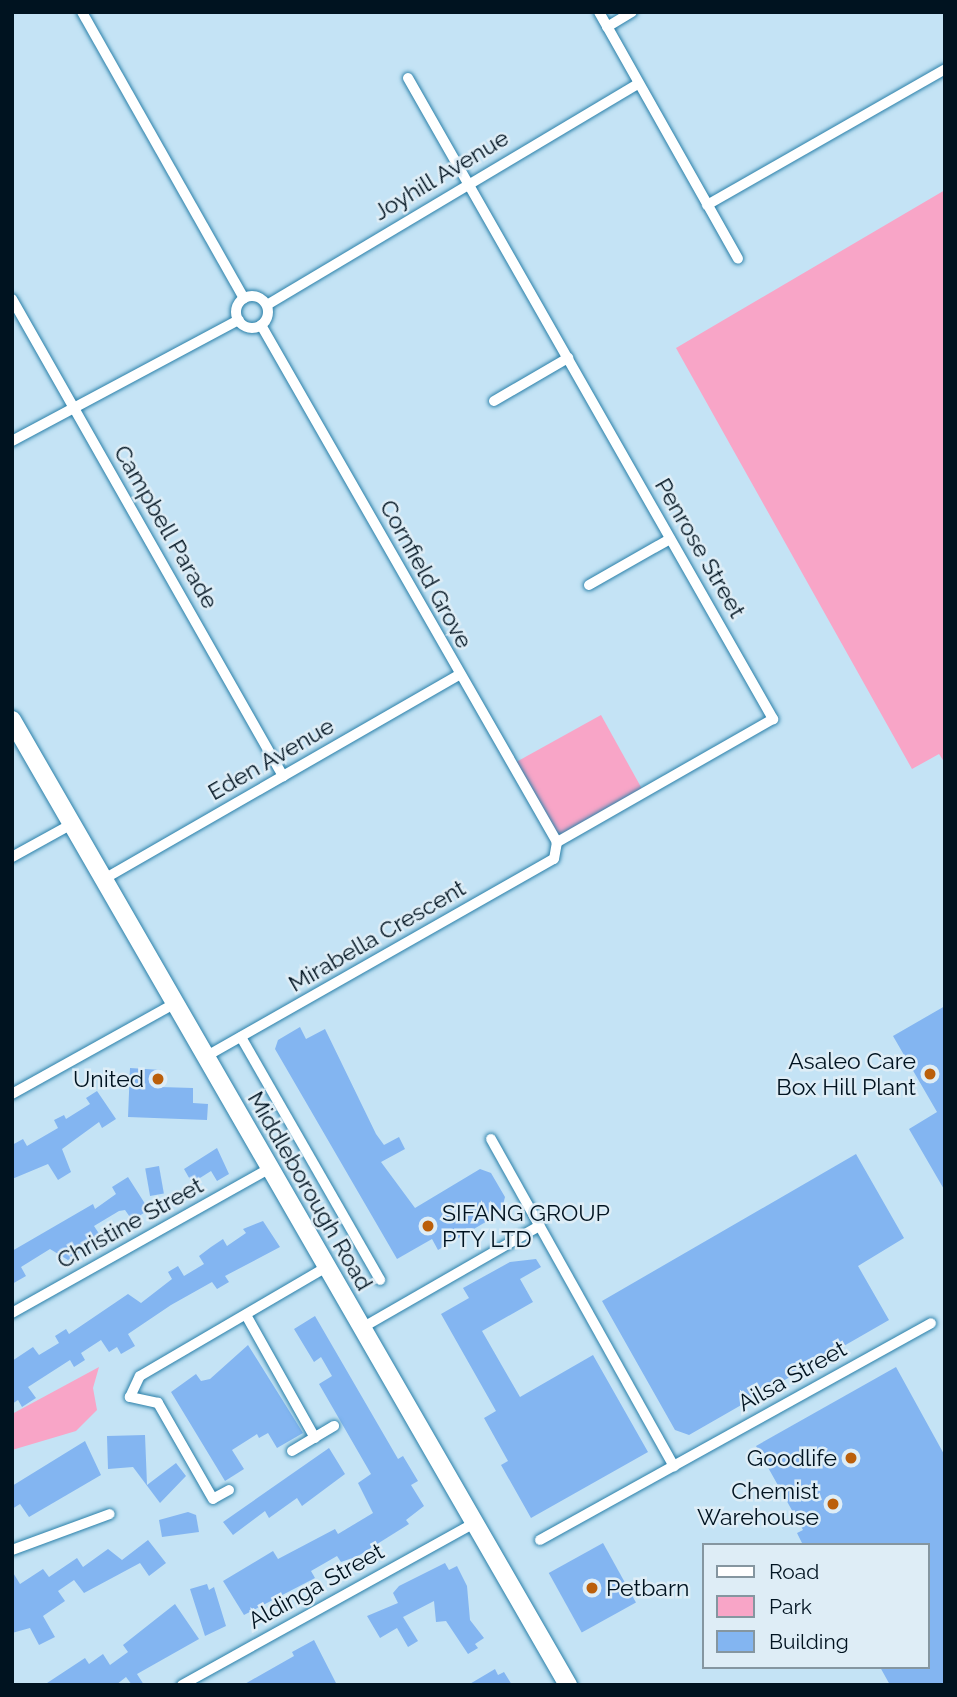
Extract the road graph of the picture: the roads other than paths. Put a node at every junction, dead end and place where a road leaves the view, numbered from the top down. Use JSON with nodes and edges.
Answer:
{"nodes":[{"id":1,"x":82,"y":12,"type":"edge"},
{"id":2,"x":599,"y":12,"type":"edge"},
{"id":3,"x":632,"y":12,"type":"edge"},
{"id":4,"x":607,"y":27,"type":"junction"},
{"id":5,"x":945,"y":69,"type":"edge"},
{"id":6,"x":408,"y":78,"type":"dead end"},
{"id":7,"x":638,"y":84,"type":"junction"},
{"id":8,"x":469,"y":181,"type":"junction"},
{"id":9,"x":707,"y":205,"type":"junction"},
{"id":10,"x":738,"y":260,"type":"dead end"},
{"id":11,"x":244,"y":298,"type":"junction"},
{"id":12,"x":12,"y":299,"type":"edge"},
{"id":13,"x":267,"y":305,"type":"junction"},
{"id":14,"x":239,"y":320,"type":"junction"},
{"id":15,"x":261,"y":325,"type":"junction"},
{"id":16,"x":568,"y":358,"type":"junction"},
{"id":17,"x":494,"y":401,"type":"dead end"},
{"id":18,"x":73,"y":406,"type":"junction"},
{"id":19,"x":12,"y":441,"type":"edge"},
{"id":20,"x":670,"y":539,"type":"junction"},
{"id":21,"x":589,"y":586,"type":"dead end"},
{"id":22,"x":459,"y":675,"type":"junction"},
{"id":23,"x":12,"y":720,"type":"edge"},
{"id":24,"x":283,"y":776,"type":"junction"},
{"id":25,"x":72,"y":824,"type":"junction"},
{"id":26,"x":557,"y":842,"type":"junction"},
{"id":27,"x":12,"y":858,"type":"edge"},
{"id":28,"x":104,"y":879,"type":"junction"},
{"id":29,"x":174,"y":1004,"type":"junction"},
{"id":30,"x":241,"y":1037,"type":"junction"},
{"id":31,"x":205,"y":1057,"type":"junction"},
{"id":32,"x":12,"y":1094,"type":"edge"},
{"id":33,"x":491,"y":1139,"type":"dead end"},
{"id":34,"x":268,"y":1168,"type":"junction"},
{"id":35,"x":539,"y":1226,"type":"junction"},
{"id":36,"x":326,"y":1268,"type":"junction"},
{"id":37,"x":380,"y":1280,"type":"dead end"},
{"id":38,"x":12,"y":1313,"type":"edge"},
{"id":39,"x":246,"y":1315,"type":"junction"},
{"id":40,"x":931,"y":1323,"type":"dead end"},
{"id":41,"x":360,"y":1329,"type":"junction"},
{"id":42,"x":334,"y":1426,"type":"dead end"},
{"id":43,"x":315,"y":1437,"type":"junction"},
{"id":44,"x":292,"y":1451,"type":"dead end"},
{"id":45,"x":674,"y":1466,"type":"junction"},
{"id":46,"x":229,"y":1490,"type":"dead end"},
{"id":47,"x":110,"y":1514,"type":"dead end"},
{"id":48,"x":471,"y":1524,"type":"junction"},
{"id":49,"x":540,"y":1540,"type":"dead end"},
{"id":50,"x":12,"y":1550,"type":"edge"},
{"id":51,"x":182,"y":1685,"type":"edge"},
{"id":52,"x":568,"y":1685,"type":"edge"}],
"edges":[{"from":1,"to":11,"type":"street"},
{"from":2,"to":4,"type":"street"},
{"from":3,"to":4,"type":"street"},
{"from":4,"to":7,"type":"street"},
{"from":5,"to":9,"type":"street"},
{"from":6,"to":8,"type":"street","name":"Penrose Street"},
{"from":7,"to":8,"type":"street","name":"Joyhill Avenue"},
{"from":7,"to":9,"type":"street"},
{"from":8,"to":13,"type":"street","name":"Joyhill Avenue"},
{"from":8,"to":16,"type":"street","name":"Penrose Street"},
{"from":9,"to":10,"type":"street"},
{"from":11,"to":13,"type":"street"},
{"from":11,"to":14,"type":"street"},
{"from":12,"to":18,"type":"street","name":"Campbell Parade"},
{"from":13,"to":15,"type":"street"},
{"from":14,"to":15,"type":"street"},
{"from":14,"to":18,"type":"street"},
{"from":15,"to":22,"type":"street","name":"Cornfield Grove"},
{"from":16,"to":17,"type":"street"},
{"from":16,"to":20,"type":"street","name":"Penrose Street"},
{"from":18,"to":19,"type":"street"},
{"from":18,"to":24,"type":"street","name":"Campbell Parade"},
{"from":20,"to":21,"type":"street"},
{"from":20,"to":26,"type":"street","name":"Penrose Street"},
{"from":22,"to":24,"type":"street","name":"Eden Avenue"},
{"from":22,"to":26,"type":"street","name":"Cornfield Grove"},
{"from":23,"to":25,"type":"main road","name":"Middleborough Road"},
{"from":24,"to":28,"type":"street","name":"Eden Avenue"},
{"from":25,"to":27,"type":"street"},
{"from":25,"to":28,"type":"main road","name":"Middleborough Road"},
{"from":26,"to":30,"type":"street","name":"Mirabella Crescent"},
{"from":28,"to":29,"type":"main road","name":"Middleborough Road"},
{"from":29,"to":31,"type":"main road","name":"Middleborough Road"},
{"from":29,"to":32,"type":"street"},
{"from":30,"to":31,"type":"street","name":"Mirabella Crescent"},
{"from":30,"to":37,"type":"street"},
{"from":31,"to":34,"type":"main road","name":"Middleborough Road"},
{"from":33,"to":35,"type":"street"},
{"from":34,"to":36,"type":"main road","name":"Middleborough Road"},
{"from":34,"to":38,"type":"street","name":"Christine Street"},
{"from":35,"to":41,"type":"street"},
{"from":35,"to":45,"type":"street"},
{"from":36,"to":39,"type":"street"},
{"from":36,"to":41,"type":"main road","name":"Middleborough Road"},
{"from":39,"to":43,"type":"street"},
{"from":39,"to":46,"type":"street"},
{"from":40,"to":45,"type":"street","name":"Ailsa Street"},
{"from":41,"to":48,"type":"main road","name":"Middleborough Road"},
{"from":42,"to":43,"type":"street"},
{"from":43,"to":44,"type":"street"},
{"from":45,"to":49,"type":"street","name":"Ailsa Street"},
{"from":47,"to":50,"type":"street"},
{"from":48,"to":51,"type":"street","name":"Aldinga Street"},
{"from":48,"to":52,"type":"main road","name":"Middleborough Road"}]}
